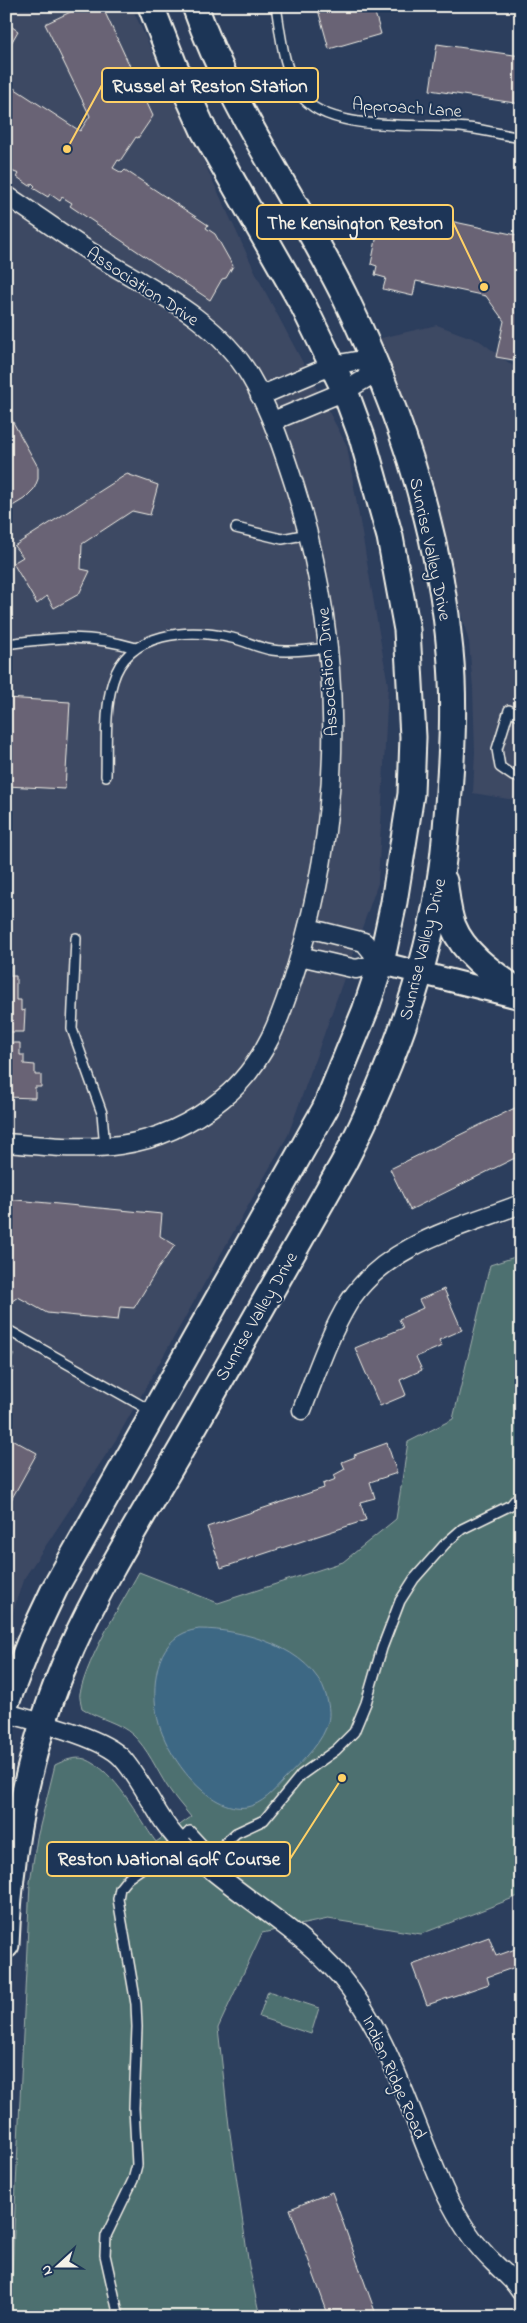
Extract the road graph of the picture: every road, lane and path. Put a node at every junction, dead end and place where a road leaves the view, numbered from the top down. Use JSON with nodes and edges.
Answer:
{"nodes":[{"id":1,"x":151,"y":6,"type":"edge"},
{"id":2,"x":195,"y":6,"type":"edge"},
{"id":3,"x":276,"y":6,"type":"edge"},
{"id":4,"x":521,"y":138,"type":"edge"},
{"id":5,"x":6,"y":194,"type":"edge"},
{"id":6,"x":375,"y":363,"type":"junction"},
{"id":7,"x":333,"y":366,"type":"junction"},
{"id":8,"x":345,"y":391,"type":"junction"},
{"id":9,"x":260,"y":396,"type":"junction"},
{"id":10,"x":272,"y":421,"type":"junction"},
{"id":11,"x":236,"y":528,"type":"dead end"},
{"id":12,"x":308,"y":534,"type":"junction"},
{"id":13,"x":6,"y":644,"type":"edge"},
{"id":14,"x":136,"y":648,"type":"junction"},
{"id":15,"x":329,"y":648,"type":"junction"},
{"id":16,"x":521,"y":716,"type":"edge"},
{"id":17,"x":106,"y":776,"type":"dead end"},
{"id":18,"x":521,"y":777,"type":"edge"},
{"id":19,"x":442,"y":868,"type":"junction"},
{"id":20,"x":308,"y":928,"type":"junction"},
{"id":21,"x":76,"y":938,"type":"dead end"},
{"id":22,"x":300,"y":956,"type":"junction"},
{"id":23,"x":381,"y":963,"type":"junction"},
{"id":24,"x":420,"y":972,"type":"junction"},
{"id":25,"x":521,"y":993,"type":"edge"},
{"id":26,"x":521,"y":998,"type":"edge"},
{"id":27,"x":6,"y":1143,"type":"edge"},
{"id":28,"x":105,"y":1148,"type":"junction"},
{"id":29,"x":521,"y":1204,"type":"edge"},
{"id":30,"x":6,"y":1329,"type":"edge"},
{"id":31,"x":302,"y":1410,"type":"dead end"},
{"id":32,"x":155,"y":1413,"type":"junction"},
{"id":33,"x":521,"y":1493,"type":"edge"},
{"id":34,"x":6,"y":1703,"type":"edge"},
{"id":35,"x":6,"y":1713,"type":"edge"},
{"id":36,"x":43,"y":1724,"type":"junction"},
{"id":37,"x":185,"y":1836,"type":"junction"},
{"id":38,"x":6,"y":1945,"type":"edge"},
{"id":39,"x":521,"y":2292,"type":"edge"},
{"id":40,"x":120,"y":2317,"type":"edge"}],
"edges":[{"from":1,"to":7,"type":"main road","name":"Sunrise Valley Drive"},
{"from":2,"to":6,"type":"main road","name":"Sunrise Valley Drive"},
{"from":3,"to":4,"type":"lane","name":"Approach Lane"},
{"from":5,"to":9,"type":"street","name":"Association Drive"},
{"from":6,"to":7,"type":"street"},
{"from":6,"to":8,"type":"street"},
{"from":6,"to":19,"type":"main road","name":"Sunrise Valley Drive"},
{"from":7,"to":8,"type":"main road","name":"Sunrise Valley Drive"},
{"from":7,"to":9,"type":"street"},
{"from":8,"to":10,"type":"street"},
{"from":8,"to":23,"type":"main road","name":"Sunrise Valley Drive"},
{"from":9,"to":10,"type":"street","name":"Association Drive"},
{"from":10,"to":12,"type":"street","name":"Association Drive"},
{"from":11,"to":12,"type":"lane"},
{"from":12,"to":15,"type":"street","name":"Association Drive"},
{"from":13,"to":14,"type":"lane"},
{"from":14,"to":15,"type":"lane"},
{"from":14,"to":17,"type":"lane"},
{"from":15,"to":20,"type":"street","name":"Association Drive"},
{"from":16,"to":18,"type":"lane"},
{"from":19,"to":24,"type":"main road","name":"Sunrise Valley Drive"},
{"from":19,"to":25,"type":"main road"},
{"from":20,"to":22,"type":"street","name":"Association Drive"},
{"from":20,"to":23,"type":"street"},
{"from":21,"to":28,"type":"lane"},
{"from":22,"to":23,"type":"street"},
{"from":22,"to":28,"type":"street","name":"Association Drive"},
{"from":23,"to":24,"type":"street"},
{"from":23,"to":32,"type":"main road","name":"Sunrise Valley Drive"},
{"from":24,"to":26,"type":"street"},
{"from":24,"to":36,"type":"main road","name":"Sunrise Valley Drive"},
{"from":27,"to":28,"type":"street","name":"Association Drive"},
{"from":29,"to":31,"type":"street"},
{"from":30,"to":32,"type":"lane"},
{"from":32,"to":34,"type":"main road","name":"Sunrise Valley Drive"},
{"from":33,"to":37,"type":"lane"},
{"from":35,"to":36,"type":"street","name":"Indian Ridge Road"},
{"from":36,"to":37,"type":"street","name":"Indian Ridge Road"},
{"from":36,"to":38,"type":"main road","name":"Sunrise Valley Drive"},
{"from":37,"to":39,"type":"street","name":"Indian Ridge Road"},
{"from":37,"to":40,"type":"lane"}]}
